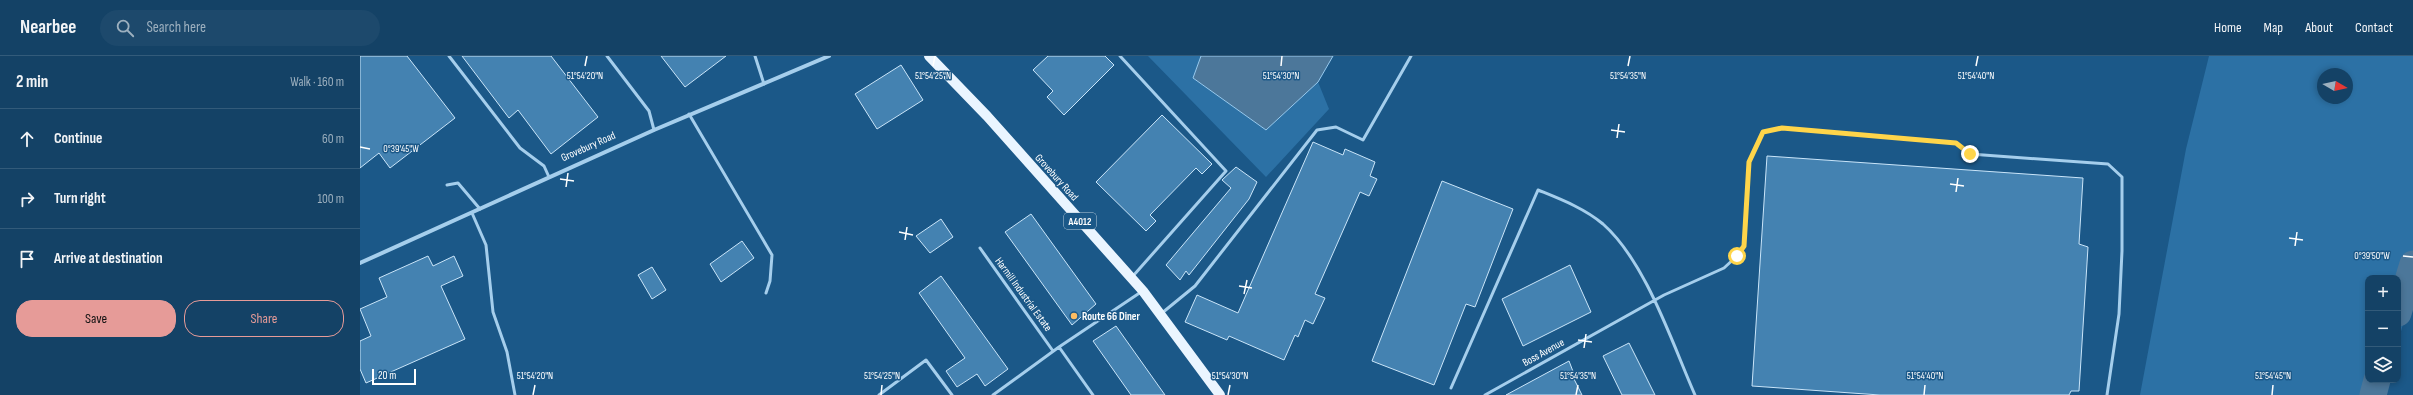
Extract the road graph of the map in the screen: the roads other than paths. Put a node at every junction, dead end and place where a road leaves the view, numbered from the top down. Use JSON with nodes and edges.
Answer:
{"nodes":[{"id":1,"x":449,"y":56,"type":"edge"},
{"id":2,"x":607,"y":56,"type":"edge"},
{"id":3,"x":755,"y":56,"type":"edge"},
{"id":4,"x":829,"y":56,"type":"edge"},
{"id":5,"x":928,"y":56,"type":"edge"},
{"id":6,"x":1120,"y":56,"type":"edge"},
{"id":7,"x":1411,"y":56,"type":"edge"},
{"id":8,"x":764,"y":84,"type":"junction"},
{"id":9,"x":689,"y":114,"type":"junction"},
{"id":10,"x":654,"y":130,"type":"junction"},
{"id":11,"x":549,"y":177,"type":"junction"},
{"id":12,"x":447,"y":185,"type":"dead end"},
{"id":13,"x":480,"y":209,"type":"junction"},
{"id":14,"x":472,"y":213,"type":"junction"},
{"id":15,"x":980,"y":248,"type":"dead end"},
{"id":16,"x":360,"y":262,"type":"edge"},
{"id":17,"x":1132,"y":278,"type":"junction"},
{"id":18,"x":1143,"y":291,"type":"junction"},
{"id":19,"x":766,"y":293,"type":"dead end"},
{"id":20,"x":1654,"y":300,"type":"junction"},
{"id":21,"x":1161,"y":314,"type":"junction"},
{"id":22,"x":1059,"y":347,"type":"junction"},
{"id":23,"x":1053,"y":351,"type":"junction"},
{"id":24,"x":1451,"y":388,"type":"dead end"},
{"id":25,"x":515,"y":395,"type":"edge"},
{"id":26,"x":879,"y":395,"type":"edge"},
{"id":27,"x":952,"y":395,"type":"edge"},
{"id":28,"x":993,"y":395,"type":"edge"},
{"id":29,"x":1093,"y":395,"type":"edge"},
{"id":30,"x":1220,"y":395,"type":"edge"},
{"id":31,"x":1484,"y":395,"type":"edge"},
{"id":32,"x":1695,"y":395,"type":"edge"},
{"id":33,"x":2107,"y":395,"type":"edge"}],
"edges":[{"from":1,"to":11,"type":"lane"},
{"from":2,"to":10,"type":"lane"},
{"from":3,"to":8,"type":"lane"},
{"from":4,"to":8,"type":"street","name":"Grovebury Road"},
{"from":5,"to":17,"type":"main road","name":"Grovebury Road","number":"A4012"},
{"from":6,"to":17,"type":"lane"},
{"from":7,"to":21,"type":"lane"},
{"from":8,"to":9,"type":"street","name":"Grovebury Road"},
{"from":9,"to":10,"type":"street","name":"Grovebury Road"},
{"from":9,"to":19,"type":"lane"},
{"from":10,"to":11,"type":"street","name":"Grovebury Road"},
{"from":11,"to":13,"type":"street","name":"Grovebury Road"},
{"from":12,"to":13,"type":"lane"},
{"from":13,"to":14,"type":"street","name":"Grovebury Road"},
{"from":14,"to":16,"type":"street","name":"Grovebury Road"},
{"from":14,"to":25,"type":"lane"},
{"from":15,"to":23,"type":"lane","name":"Harmill Industrial Estate"},
{"from":17,"to":18,"type":"main road","name":"Grovebury Road","number":"A4012"},
{"from":18,"to":21,"type":"main road","name":"Grovebury Road","number":"A4012"},
{"from":18,"to":22,"type":"lane"},
{"from":20,"to":24,"type":"lane"},
{"from":20,"to":31,"type":"lane","name":"Boss Avenue"},
{"from":20,"to":32,"type":"lane"},
{"from":20,"to":33,"type":"lane","name":"Boss Avenue"},
{"from":21,"to":30,"type":"main road","name":"Grovebury Road","number":"A4012"},
{"from":22,"to":23,"type":"lane"},
{"from":22,"to":29,"type":"lane"},
{"from":23,"to":28,"type":"lane"},
{"from":26,"to":27,"type":"lane"}]}
